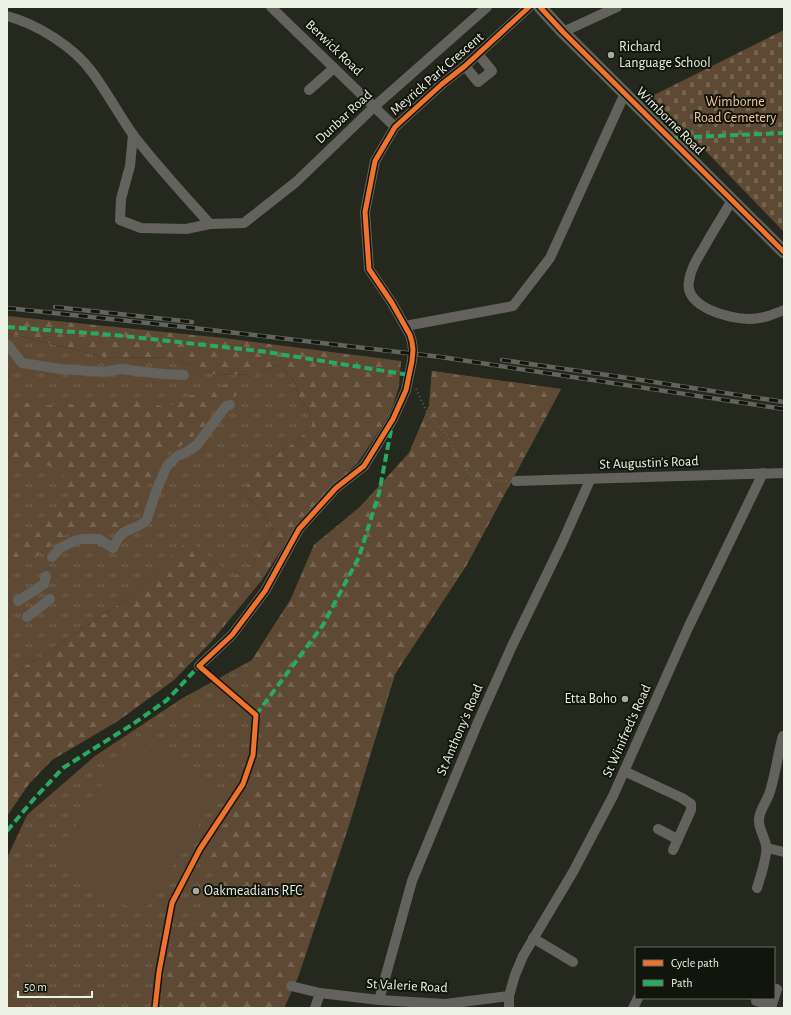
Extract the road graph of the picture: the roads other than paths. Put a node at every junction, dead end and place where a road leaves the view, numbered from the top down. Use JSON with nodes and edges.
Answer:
{"nodes":[{"id":1,"x":271,"y":7,"type":"edge"},
{"id":2,"x":487,"y":7,"type":"edge"},
{"id":3,"x":529,"y":7,"type":"edge"},
{"id":4,"x":540,"y":7,"type":"edge"},
{"id":5,"x":617,"y":7,"type":"edge"},
{"id":6,"x":7,"y":16,"type":"edge"},
{"id":7,"x":563,"y":32,"type":"junction"},
{"id":8,"x":478,"y":54,"type":"junction"},
{"id":9,"x":465,"y":66,"type":"junction"},
{"id":10,"x":334,"y":68,"type":"junction"},
{"id":11,"x":309,"y":90,"type":"dead end"},
{"id":12,"x":625,"y":93,"type":"junction"},
{"id":13,"x":375,"y":106,"type":"junction"},
{"id":14,"x":395,"y":126,"type":"junction"},
{"id":15,"x":133,"y":135,"type":"junction"},
{"id":16,"x":732,"y":200,"type":"junction"},
{"id":17,"x":210,"y":224,"type":"junction"},
{"id":18,"x":784,"y":252,"type":"edge"},
{"id":19,"x":784,"y":310,"type":"edge"},
{"id":20,"x":405,"y":326,"type":"junction"},
{"id":21,"x":8,"y":345,"type":"dead end"},
{"id":22,"x":184,"y":375,"type":"dead end"},
{"id":23,"x":230,"y":405,"type":"dead end"},
{"id":24,"x":763,"y":473,"type":"junction"},
{"id":25,"x":784,"y":473,"type":"edge"},
{"id":26,"x":590,"y":480,"type":"junction"},
{"id":27,"x":516,"y":481,"type":"road end"},
{"id":28,"x":52,"y":557,"type":"dead end"},
{"id":29,"x":46,"y":576,"type":"dead end"},
{"id":30,"x":50,"y":599,"type":"dead end"},
{"id":31,"x":18,"y":601,"type":"dead end"},
{"id":32,"x":28,"y":617,"type":"dead end"},
{"id":33,"x":199,"y":666,"type":"dead end"},
{"id":34,"x":783,"y":736,"type":"edge"},
{"id":35,"x":624,"y":771,"type":"junction"},
{"id":36,"x":658,"y":829,"type":"dead end"},
{"id":37,"x":677,"y":839,"type":"junction"},
{"id":38,"x":767,"y":848,"type":"junction"},
{"id":39,"x":673,"y":850,"type":"dead end"},
{"id":40,"x":784,"y":852,"type":"edge"},
{"id":41,"x":757,"y":888,"type":"dead end"},
{"id":42,"x":533,"y":938,"type":"junction"},
{"id":43,"x":573,"y":962,"type":"dead end"},
{"id":44,"x":291,"y":986,"type":"dead end"},
{"id":45,"x":777,"y":989,"type":"dead end"},
{"id":46,"x":320,"y":993,"type":"junction"},
{"id":47,"x":775,"y":995,"type":"edge"},
{"id":48,"x":509,"y":996,"type":"junction"},
{"id":49,"x":638,"y":999,"type":"edge"},
{"id":50,"x":774,"y":999,"type":"edge"},
{"id":51,"x":379,"y":1000,"type":"junction"},
{"id":52,"x":756,"y":1002,"type":"edge"},
{"id":53,"x":399,"y":1005,"type":"edge"},
{"id":54,"x":314,"y":1008,"type":"edge"},
{"id":55,"x":510,"y":1008,"type":"edge"},
{"id":56,"x":633,"y":1008,"type":"edge"}],
"edges":[{"from":1,"to":10,"type":"street","name":"Berwick Road"},
{"from":2,"to":13,"type":"street","name":"Dunbar Road"},
{"from":3,"to":8,"type":"street","name":"Meyrick Park Crescent"},
{"from":4,"to":7,"type":"main road","name":"Wimborne Road"},
{"from":5,"to":7,"type":"street"},
{"from":6,"to":15,"type":"street"},
{"from":7,"to":12,"type":"main road","name":"Wimborne Road"},
{"from":8,"to":9,"type":"street","name":"Meyrick Park Crescent"},
{"from":8,"to":9,"type":"street"},
{"from":9,"to":14,"type":"street","name":"Meyrick Park Crescent"},
{"from":10,"to":11,"type":"street"},
{"from":10,"to":13,"type":"street","name":"Berwick Road"},
{"from":12,"to":16,"type":"main road","name":"Wimborne Road"},
{"from":12,"to":20,"type":"street"},
{"from":13,"to":14,"type":"street","name":"Berwick Road"},
{"from":13,"to":17,"type":"street","name":"Dunbar Road"},
{"from":14,"to":20,"type":"street","name":"Meyrick Park Crescent"},
{"from":15,"to":17,"type":"street"},
{"from":15,"to":17,"type":"street","name":"Dunbar Road"},
{"from":16,"to":18,"type":"main road","name":"Wimborne Road"},
{"from":16,"to":19,"type":"street"},
{"from":20,"to":33,"type":"street","name":"Meyrick Park Crescent"},
{"from":21,"to":22,"type":"street"},
{"from":23,"to":28,"type":"street"},
{"from":24,"to":25,"type":"street","name":"St Augustin's Road"},
{"from":24,"to":26,"type":"street","name":"St Augustin's Road"},
{"from":24,"to":35,"type":"street","name":"St Winifred's Road"},
{"from":26,"to":27,"type":"street","name":"St Augustin's Road"},
{"from":26,"to":51,"type":"street","name":"St Anthony's Road"},
{"from":29,"to":31,"type":"street"},
{"from":30,"to":32,"type":"street"},
{"from":34,"to":38,"type":"street"},
{"from":35,"to":37,"type":"street"},
{"from":35,"to":42,"type":"street","name":"St Winifred's Road"},
{"from":36,"to":37,"type":"street"},
{"from":37,"to":39,"type":"street"},
{"from":38,"to":40,"type":"street"},
{"from":38,"to":41,"type":"street"},
{"from":42,"to":43,"type":"street"},
{"from":42,"to":48,"type":"street","name":"St Winifred's Road"},
{"from":44,"to":46,"type":"street","name":"St Valerie Road"},
{"from":45,"to":47,"type":"street"},
{"from":46,"to":51,"type":"street","name":"St Valerie Road"},
{"from":46,"to":54,"type":"street"},
{"from":48,"to":53,"type":"street","name":"St Valerie Road"},
{"from":48,"to":55,"type":"street"},
{"from":49,"to":56,"type":"street"},
{"from":50,"to":52,"type":"street"},
{"from":51,"to":53,"type":"street","name":"St Valerie Road"}]}
